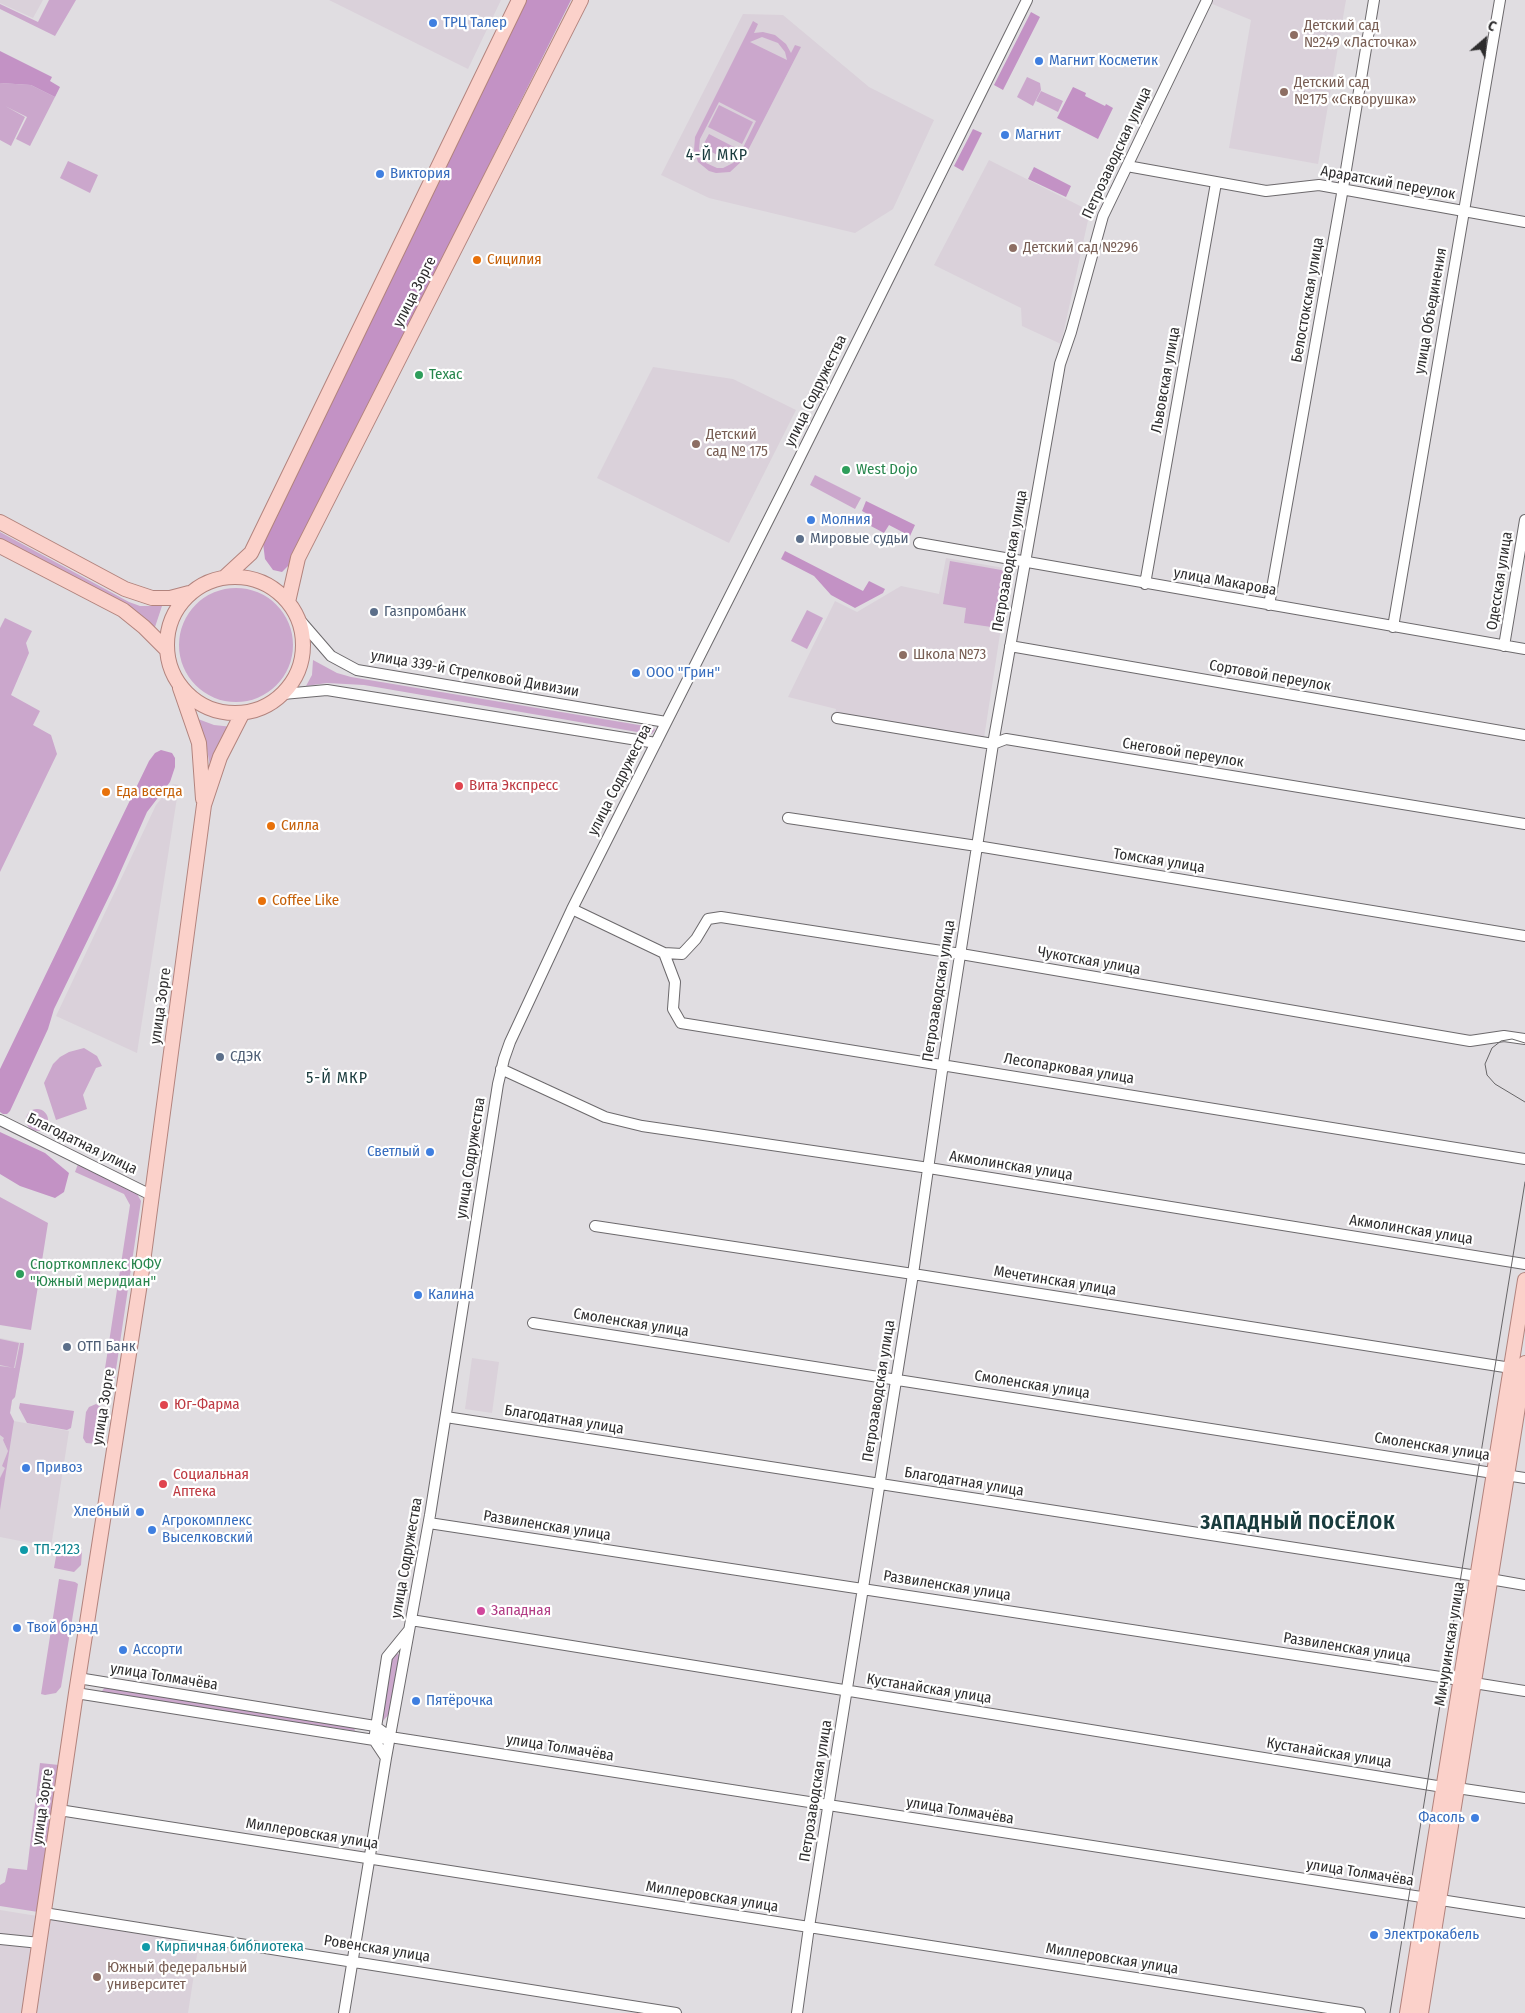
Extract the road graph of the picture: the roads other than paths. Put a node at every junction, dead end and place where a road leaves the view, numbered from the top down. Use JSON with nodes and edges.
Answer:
{"nodes":[{"id":1,"x":519,"y":0,"type":"edge"},
{"id":2,"x":581,"y":0,"type":"edge"},
{"id":3,"x":1026,"y":0,"type":"edge"},
{"id":4,"x":1207,"y":0,"type":"edge"},
{"id":5,"x":1374,"y":0,"type":"edge"},
{"id":6,"x":1500,"y":0,"type":"edge"},
{"id":7,"x":1127,"y":166,"type":"junction"},
{"id":8,"x":1216,"y":183,"type":"junction"},
{"id":9,"x":1343,"y":188,"type":"junction"},
{"id":10,"x":1464,"y":211,"type":"junction"},
{"id":11,"x":1525,"y":222,"type":"edge"},
{"id":12,"x":1525,"y":520,"type":"edge"},
{"id":13,"x":0,"y":522,"type":"edge"},
{"id":14,"x":919,"y":543,"type":"dead end"},
{"id":15,"x":0,"y":546,"type":"edge"},
{"id":16,"x":1025,"y":561,"type":"junction"},
{"id":17,"x":225,"y":577,"type":"junction"},
{"id":18,"x":1145,"y":584,"type":"junction"},
{"id":19,"x":189,"y":593,"type":"junction"},
{"id":20,"x":288,"y":602,"type":"junction"},
{"id":21,"x":1269,"y":605,"type":"junction"},
{"id":22,"x":299,"y":620,"type":"junction"},
{"id":23,"x":1393,"y":627,"type":"junction"},
{"id":24,"x":1010,"y":646,"type":"junction"},
{"id":25,"x":1504,"y":646,"type":"junction"},
{"id":26,"x":166,"y":649,"type":"junction"},
{"id":27,"x":1525,"y":650,"type":"edge"},
{"id":28,"x":179,"y":685,"type":"junction"},
{"id":29,"x":283,"y":694,"type":"junction"},
{"id":30,"x":242,"y":714,"type":"junction"},
{"id":31,"x":837,"y":718,"type":"dead end"},
{"id":32,"x":666,"y":722,"type":"junction"},
{"id":33,"x":1525,"y":735,"type":"edge"},
{"id":34,"x":656,"y":743,"type":"junction"},
{"id":35,"x":993,"y":744,"type":"junction"},
{"id":36,"x":204,"y":805,"type":"junction"},
{"id":37,"x":788,"y":818,"type":"dead end"},
{"id":38,"x":1525,"y":824,"type":"edge"},
{"id":39,"x":977,"y":846,"type":"junction"},
{"id":40,"x":572,"y":909,"type":"junction"},
{"id":41,"x":1525,"y":936,"type":"edge"},
{"id":42,"x":664,"y":953,"type":"junction"},
{"id":43,"x":960,"y":954,"type":"junction"},
{"id":44,"x":1525,"y":1039,"type":"edge"},
{"id":45,"x":943,"y":1064,"type":"junction"},
{"id":46,"x":501,"y":1068,"type":"junction"},
{"id":47,"x":0,"y":1120,"type":"edge"},
{"id":48,"x":1525,"y":1159,"type":"edge"},
{"id":49,"x":929,"y":1168,"type":"junction"},
{"id":50,"x":151,"y":1195,"type":"junction"},
{"id":51,"x":595,"y":1226,"type":"dead end"},
{"id":52,"x":1525,"y":1264,"type":"edge"},
{"id":53,"x":913,"y":1274,"type":"junction"},
{"id":54,"x":1525,"y":1280,"type":"edge"},
{"id":55,"x":533,"y":1323,"type":"dead end"},
{"id":56,"x":1521,"y":1368,"type":"edge"},
{"id":57,"x":896,"y":1379,"type":"junction"},
{"id":58,"x":446,"y":1416,"type":"junction"},
{"id":59,"x":1500,"y":1474,"type":"junction"},
{"id":60,"x":1525,"y":1478,"type":"edge"},
{"id":61,"x":879,"y":1484,"type":"junction"},
{"id":62,"x":429,"y":1523,"type":"junction"},
{"id":63,"x":1483,"y":1578,"type":"junction"},
{"id":64,"x":1525,"y":1585,"type":"edge"},
{"id":65,"x":863,"y":1588,"type":"junction"},
{"id":66,"x":410,"y":1625,"type":"junction"},
{"id":67,"x":78,"y":1678,"type":"junction"},
{"id":68,"x":1467,"y":1682,"type":"junction"},
{"id":69,"x":847,"y":1691,"type":"junction"},
{"id":70,"x":1525,"y":1691,"type":"edge"},
{"id":71,"x":76,"y":1693,"type":"junction"},
{"id":72,"x":375,"y":1726,"type":"junction"},
{"id":73,"x":390,"y":1737,"type":"junction"},
{"id":74,"x":374,"y":1740,"type":"junction"},
{"id":75,"x":386,"y":1758,"type":"junction"},
{"id":76,"x":1450,"y":1787,"type":"junction"},
{"id":77,"x":1525,"y":1798,"type":"edge"},
{"id":78,"x":828,"y":1805,"type":"junction"},
{"id":79,"x":59,"y":1810,"type":"junction"},
{"id":80,"x":370,"y":1858,"type":"junction"},
{"id":81,"x":1432,"y":1900,"type":"junction"},
{"id":82,"x":44,"y":1913,"type":"junction"},
{"id":83,"x":1525,"y":1913,"type":"edge"},
{"id":84,"x":809,"y":1927,"type":"junction"},
{"id":85,"x":0,"y":1939,"type":"edge"},
{"id":86,"x":40,"y":1943,"type":"junction"},
{"id":87,"x":352,"y":1960,"type":"junction"},
{"id":88,"x":29,"y":2013,"type":"edge"},
{"id":89,"x":344,"y":2013,"type":"edge"},
{"id":90,"x":676,"y":2013,"type":"edge"},
{"id":91,"x":797,"y":2013,"type":"edge"},
{"id":92,"x":1360,"y":2013,"type":"edge"},
{"id":93,"x":1407,"y":2013,"type":"edge"},
{"id":94,"x":1421,"y":2013,"type":"edge"}],
"edges":[{"from":1,"to":17,"type":"main road"},
{"from":2,"to":20,"type":"main road","name":"улица Зорге"},
{"from":3,"to":32,"type":"street","name":"улица Содружества"},
{"from":4,"to":7,"type":"street","name":"Петрозаводская улица"},
{"from":5,"to":9,"type":"street","name":"Белостокская улица"},
{"from":6,"to":10,"type":"street","name":"улица Объединения"},
{"from":7,"to":8,"type":"street","name":"Араратский переулок"},
{"from":7,"to":16,"type":"street","name":"Петрозаводская улица"},
{"from":8,"to":9,"type":"street","name":"Араратский переулок"},
{"from":8,"to":18,"type":"street","name":"Львовская улица"},
{"from":9,"to":10,"type":"street","name":"Араратский переулок"},
{"from":9,"to":21,"type":"street","name":"Белостокская улица"},
{"from":10,"to":11,"type":"street","name":"Араратский переулок"},
{"from":10,"to":23,"type":"street","name":"улица Объединения"},
{"from":12,"to":25,"type":"street","name":"Одесская улица"},
{"from":13,"to":19,"type":"main road"},
{"from":14,"to":16,"type":"street","name":"улица Макарова"},
{"from":15,"to":26,"type":"main road"},
{"from":16,"to":18,"type":"street","name":"улица Макарова"},
{"from":16,"to":24,"type":"street","name":"Петрозаводская улица"},
{"from":17,"to":19,"type":"main road"},
{"from":17,"to":20,"type":"main road"},
{"from":18,"to":21,"type":"street","name":"улица Макарова"},
{"from":19,"to":26,"type":"main road"},
{"from":20,"to":22,"type":"main road"},
{"from":21,"to":23,"type":"street","name":"улица Макарова"},
{"from":22,"to":29,"type":"main road"},
{"from":22,"to":32,"type":"street","name":"улица 339-й Стрелковой Дивизии"},
{"from":23,"to":25,"type":"street","name":"улица Макарова"},
{"from":24,"to":33,"type":"street","name":"Сортовой переулок"},
{"from":24,"to":35,"type":"street","name":"Петрозаводская улица"},
{"from":25,"to":27,"type":"street","name":"улица Макарова"},
{"from":26,"to":28,"type":"main road"},
{"from":28,"to":30,"type":"main road"},
{"from":28,"to":36,"type":"main road","name":"улица Зорге"},
{"from":29,"to":30,"type":"main road"},
{"from":29,"to":34,"type":"street"},
{"from":30,"to":36,"type":"main road","name":"улица Зорге"},
{"from":31,"to":35,"type":"street","name":"Снеговой переулок"},
{"from":32,"to":34,"type":"street","name":"улица Содружества"},
{"from":34,"to":40,"type":"street","name":"улица Содружества"},
{"from":35,"to":38,"type":"street","name":"Снеговой переулок"},
{"from":35,"to":39,"type":"street","name":"Петрозаводская улица"},
{"from":36,"to":50,"type":"main road","name":"улица Зорге"},
{"from":37,"to":39,"type":"street","name":"Томская улица"},
{"from":39,"to":41,"type":"street","name":"Томская улица"},
{"from":39,"to":43,"type":"street","name":"Петрозаводская улица"},
{"from":40,"to":42,"type":"street"},
{"from":40,"to":46,"type":"street","name":"улица Содружества"},
{"from":42,"to":43,"type":"street","name":"Чукотская улица"},
{"from":42,"to":45,"type":"street","name":"Лесопарковая улица"},
{"from":43,"to":44,"type":"street","name":"Чукотская улица"},
{"from":43,"to":45,"type":"street","name":"Петрозаводская улица"},
{"from":45,"to":48,"type":"street","name":"Лесопарковая улица"},
{"from":45,"to":49,"type":"street","name":"Петрозаводская улица"},
{"from":46,"to":49,"type":"street","name":"Акмолинская улица"},
{"from":46,"to":58,"type":"street","name":"улица Содружества"},
{"from":47,"to":50,"type":"street","name":"Благодатная улица"},
{"from":49,"to":52,"type":"street","name":"Акмолинская улица"},
{"from":49,"to":53,"type":"street","name":"Петрозаводская улица"},
{"from":50,"to":67,"type":"main road","name":"улица Зорге"},
{"from":51,"to":53,"type":"street","name":"Мечетинская улица"},
{"from":53,"to":56,"type":"street","name":"Мечетинская улица"},
{"from":53,"to":57,"type":"street","name":"Петрозаводская улица"},
{"from":54,"to":56,"type":"main road","name":"Мичуринская улица"},
{"from":55,"to":57,"type":"street","name":"Смоленская улица"},
{"from":56,"to":59,"type":"main road","name":"Мичуринская улица"},
{"from":57,"to":59,"type":"street","name":"Смоленская улица"},
{"from":57,"to":61,"type":"street","name":"Петрозаводская улица"},
{"from":58,"to":61,"type":"street","name":"Благодатная улица"},
{"from":58,"to":62,"type":"street","name":"улица Содружества"},
{"from":59,"to":60,"type":"street","name":"Смоленская улица"},
{"from":59,"to":63,"type":"main road","name":"Мичуринская улица"},
{"from":61,"to":63,"type":"street","name":"Благодатная улица"},
{"from":61,"to":65,"type":"street","name":"Петрозаводская улица"},
{"from":62,"to":65,"type":"street","name":"Развиленская улица"},
{"from":62,"to":66,"type":"street","name":"улица Содружества"},
{"from":63,"to":64,"type":"street","name":"Благодатная улица"},
{"from":63,"to":68,"type":"main road","name":"Мичуринская улица"},
{"from":65,"to":68,"type":"street","name":"Развиленская улица"},
{"from":65,"to":69,"type":"street","name":"Петрозаводская улица"},
{"from":66,"to":69,"type":"street","name":"Кустанайская улица"},
{"from":66,"to":72,"type":"street","name":"улица Содружества"},
{"from":66,"to":73,"type":"street","name":"улица Содружества"},
{"from":67,"to":71,"type":"main road","name":"улица Зорге"},
{"from":67,"to":72,"type":"street","name":"улица Толмачёва"},
{"from":68,"to":70,"type":"street","name":"Развиленская улица"},
{"from":68,"to":76,"type":"main road","name":"Мичуринская улица"},
{"from":69,"to":76,"type":"street","name":"Кустанайская улица"},
{"from":69,"to":78,"type":"street","name":"Петрозаводская улица"},
{"from":71,"to":74,"type":"street","name":"улица Толмачёва"},
{"from":71,"to":79,"type":"main road","name":"улица Зорге"},
{"from":72,"to":73,"type":"street","name":"улица Толмачёва"},
{"from":72,"to":74,"type":"street","name":"улица Содружества"},
{"from":73,"to":74,"type":"street","name":"улица Толмачёва"},
{"from":73,"to":75,"type":"street","name":"улица Содружества"},
{"from":73,"to":78,"type":"street","name":"улица Толмачёва"},
{"from":74,"to":75,"type":"street"},
{"from":75,"to":80,"type":"street","name":"улица Содружества"},
{"from":76,"to":77,"type":"street","name":"Кустанайская улица"},
{"from":76,"to":81,"type":"main road","name":"Мичуринская улица"},
{"from":78,"to":81,"type":"street","name":"улица Толмачёва"},
{"from":78,"to":84,"type":"street","name":"Петрозаводская улица"},
{"from":79,"to":80,"type":"street","name":"Миллеровская улица"},
{"from":79,"to":82,"type":"main road","name":"улица Зорге"},
{"from":80,"to":84,"type":"street","name":"Миллеровская улица"},
{"from":80,"to":87,"type":"street","name":"улица Содружества"},
{"from":81,"to":83,"type":"street","name":"улица Толмачёва"},
{"from":81,"to":93,"type":"main road","name":"Мичуринская улица"},
{"from":81,"to":94,"type":"main road","name":"Мичуринская улица"},
{"from":82,"to":86,"type":"main road","name":"улица Зорге"},
{"from":82,"to":87,"type":"street","name":"Ровенская улица"},
{"from":84,"to":91,"type":"street","name":"Петрозаводская улица"},
{"from":84,"to":92,"type":"street","name":"Миллеровская улица"},
{"from":85,"to":86,"type":"street"},
{"from":86,"to":88,"type":"main road","name":"улица Зорге"},
{"from":87,"to":89,"type":"street","name":"улица Содружества"},
{"from":87,"to":90,"type":"street","name":"Ровенская улица"}]}
